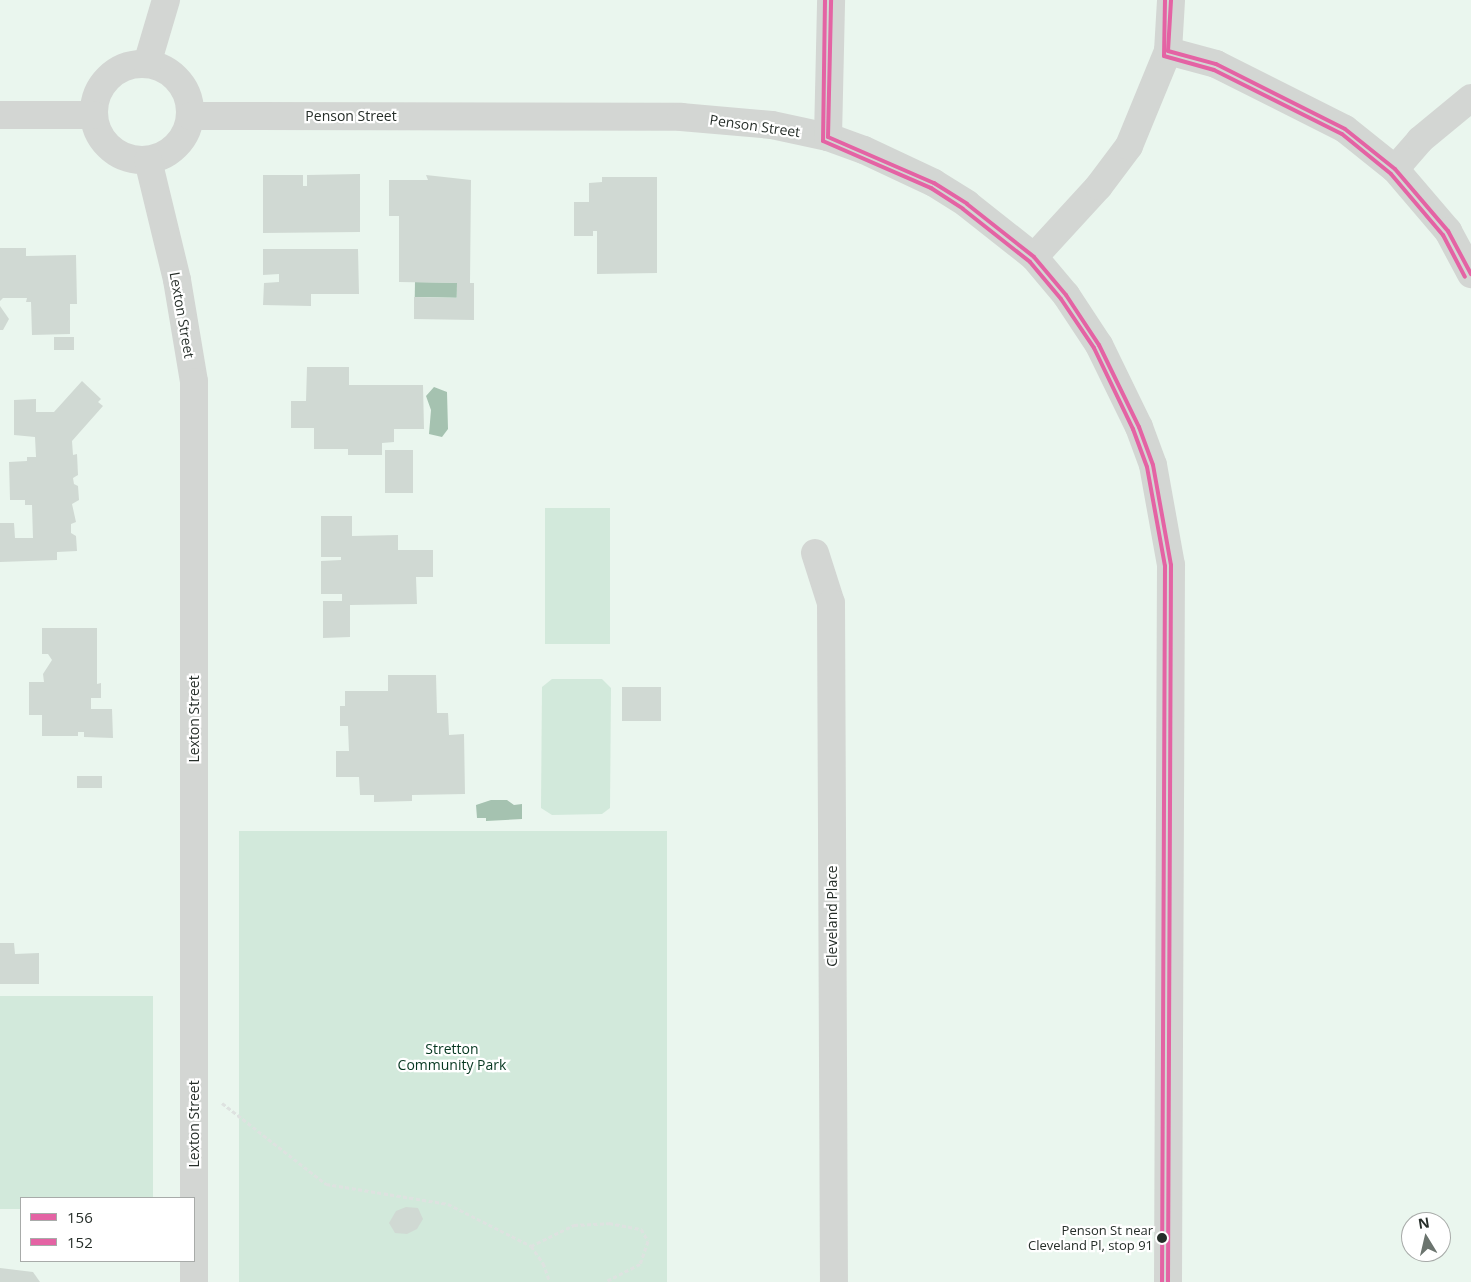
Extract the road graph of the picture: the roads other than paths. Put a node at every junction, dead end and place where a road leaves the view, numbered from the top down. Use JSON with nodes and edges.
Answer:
{"nodes":[{"id":1,"x":166,"y":0,"type":"edge"},
{"id":2,"x":831,"y":0,"type":"edge"},
{"id":3,"x":1171,"y":0,"type":"edge"},
{"id":4,"x":1168,"y":51,"type":"junction"},
{"id":5,"x":147,"y":64,"type":"junction"},
{"id":6,"x":1471,"y":98,"type":"edge"},
{"id":7,"x":0,"y":115,"type":"edge"},
{"id":8,"x":93,"y":115,"type":"junction"},
{"id":9,"x":191,"y":116,"type":"junction"},
{"id":10,"x":828,"y":137,"type":"junction"},
{"id":11,"x":148,"y":160,"type":"junction"},
{"id":12,"x":1395,"y":169,"type":"junction"},
{"id":13,"x":1034,"y":256,"type":"junction"},
{"id":14,"x":1471,"y":274,"type":"edge"},
{"id":15,"x":815,"y":553,"type":"dead end"},
{"id":16,"x":194,"y":1197,"type":"edge"},
{"id":17,"x":194,"y":1262,"type":"edge"},
{"id":18,"x":194,"y":1282,"type":"edge"},
{"id":19,"x":834,"y":1282,"type":"edge"},
{"id":20,"x":1168,"y":1282,"type":"edge"}],
"edges":[{"from":1,"to":5,"type":"street"},
{"from":2,"to":10,"type":"street"},
{"from":3,"to":4,"type":"street"},
{"from":4,"to":12,"type":"street"},
{"from":4,"to":13,"type":"street"},
{"from":5,"to":8,"type":"street"},
{"from":5,"to":9,"type":"street"},
{"from":6,"to":12,"type":"street"},
{"from":7,"to":8,"type":"street"},
{"from":8,"to":11,"type":"street"},
{"from":9,"to":10,"type":"street","name":"Penson Street"},
{"from":9,"to":11,"type":"street"},
{"from":10,"to":13,"type":"street","name":"Penson Street"},
{"from":11,"to":16,"type":"street","name":"Lexton Street"},
{"from":12,"to":14,"type":"street"},
{"from":13,"to":20,"type":"street","name":"Penson Street"},
{"from":15,"to":19,"type":"street","name":"Cleveland Place"},
{"from":17,"to":18,"type":"street","name":"Lexton Street"}]}
